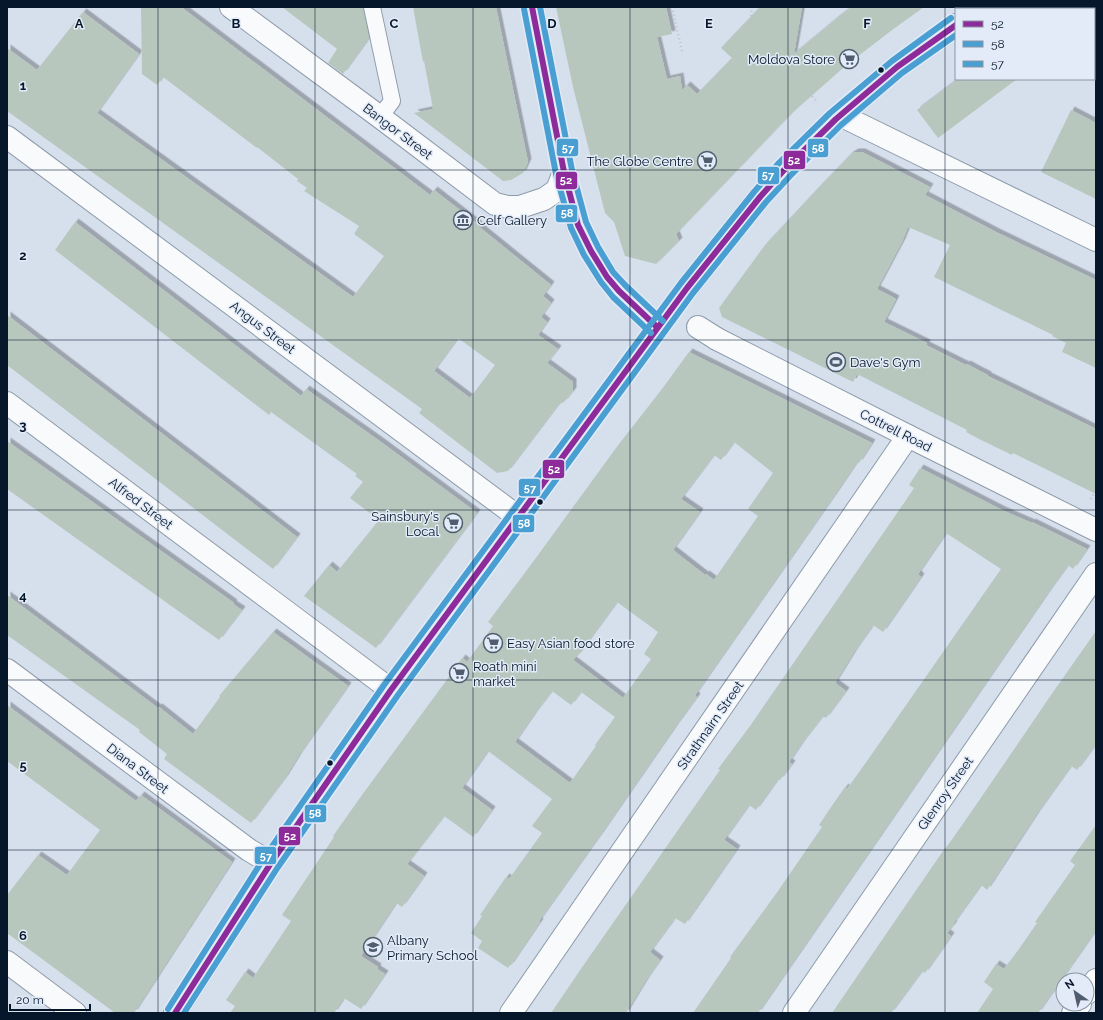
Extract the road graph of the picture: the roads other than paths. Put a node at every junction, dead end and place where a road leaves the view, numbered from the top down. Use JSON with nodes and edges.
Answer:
{"nodes":[{"id":1,"x":231,"y":7,"type":"edge"},
{"id":2,"x":372,"y":7,"type":"edge"},
{"id":3,"x":532,"y":7,"type":"edge"},
{"id":4,"x":955,"y":26,"type":"edge"},
{"id":5,"x":840,"y":115,"type":"junction"},
{"id":6,"x":380,"y":117,"type":"junction"},
{"id":7,"x":7,"y":137,"type":"edge"},
{"id":8,"x":564,"y":172,"type":"junction"},
{"id":9,"x":1096,"y":240,"type":"edge"},
{"id":10,"x":657,"y":327,"type":"junction"},
{"id":11,"x":698,"y":327,"type":"dead end"},
{"id":12,"x":7,"y":403,"type":"edge"},
{"id":13,"x":908,"y":436,"type":"junction"},
{"id":14,"x":518,"y":517,"type":"junction"},
{"id":15,"x":1096,"y":530,"type":"edge"},
{"id":16,"x":1096,"y":574,"type":"edge"},
{"id":17,"x":7,"y":670,"type":"edge"},
{"id":18,"x":391,"y":690,"type":"junction"},
{"id":19,"x":271,"y":863,"type":"junction"},
{"id":20,"x":7,"y":962,"type":"edge"},
{"id":21,"x":75,"y":1013,"type":"edge"},
{"id":22,"x":175,"y":1013,"type":"edge"},
{"id":23,"x":511,"y":1013,"type":"edge"},
{"id":24,"x":794,"y":1013,"type":"edge"}],
"edges":[{"from":1,"to":6,"type":"street","name":"Bangor Street"},
{"from":2,"to":6,"type":"lane"},
{"from":3,"to":8,"type":"street"},
{"from":4,"to":5,"type":"street"},
{"from":5,"to":9,"type":"street"},
{"from":5,"to":10,"type":"street"},
{"from":6,"to":8,"type":"street","name":"Bangor Street"},
{"from":7,"to":14,"type":"street","name":"Angus Street"},
{"from":8,"to":10,"type":"street"},
{"from":10,"to":14,"type":"street"},
{"from":11,"to":13,"type":"street","name":"Cottrell Road"},
{"from":12,"to":18,"type":"street","name":"Alfred Street"},
{"from":13,"to":15,"type":"street","name":"Cottrell Road"},
{"from":13,"to":23,"type":"street","name":"Strathnairn Street"},
{"from":14,"to":18,"type":"street"},
{"from":16,"to":24,"type":"street","name":"Glenroy Street"},
{"from":17,"to":19,"type":"street","name":"Diana Street"},
{"from":18,"to":19,"type":"street"},
{"from":19,"to":22,"type":"street"},
{"from":20,"to":21,"type":"street"}]}
